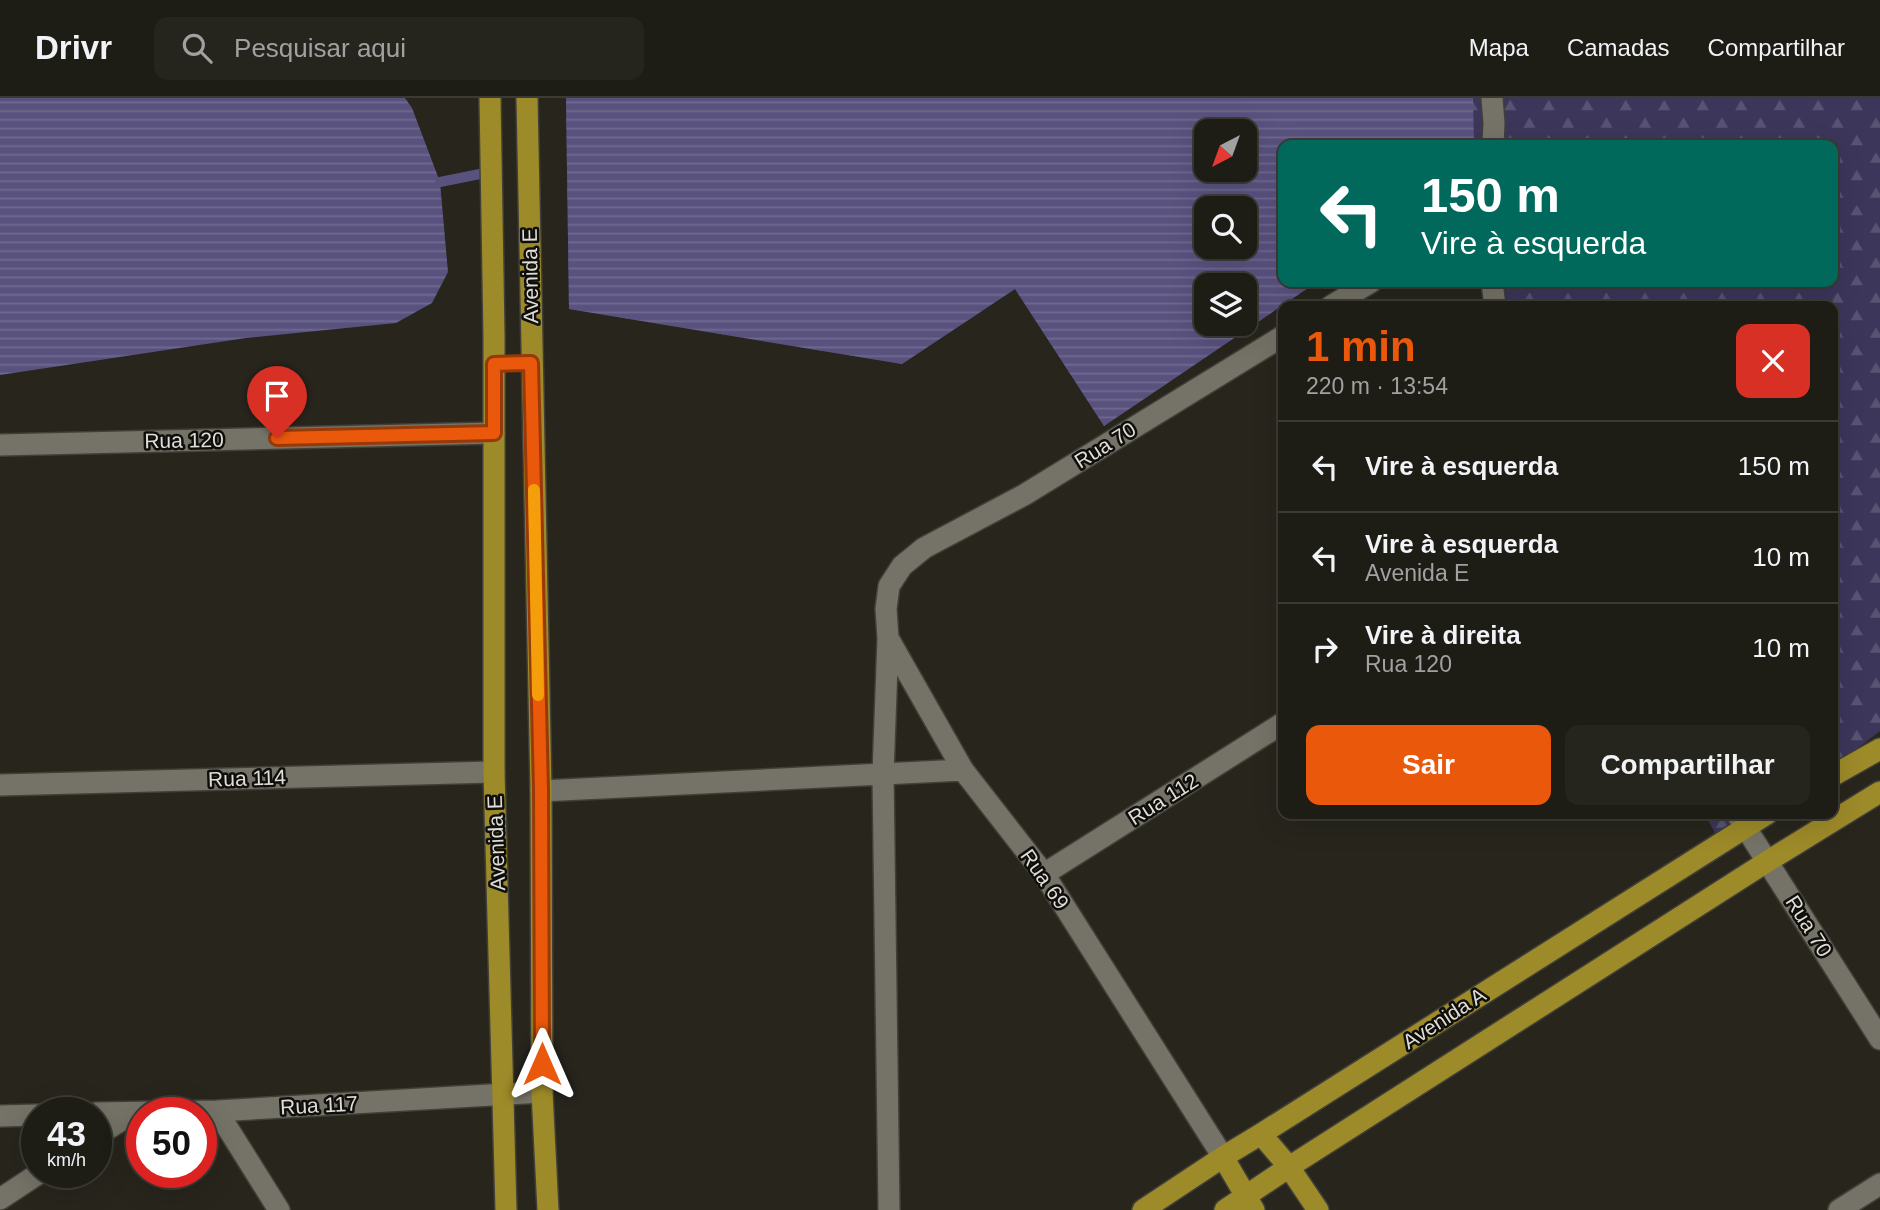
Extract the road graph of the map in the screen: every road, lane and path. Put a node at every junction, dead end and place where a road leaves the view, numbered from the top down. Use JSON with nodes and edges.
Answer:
{"nodes":[{"id":1,"x":490,"y":98,"type":"edge"},
{"id":2,"x":527,"y":98,"type":"edge"},
{"id":3,"x":1492,"y":98,"type":"edge"},
{"id":4,"x":1493,"y":140,"type":"edge"},
{"id":5,"x":1363,"y":287,"type":"edge"},
{"id":6,"x":1339,"y":301,"type":"edge"},
{"id":7,"x":1278,"y":339,"type":"edge"},
{"id":8,"x":531,"y":363,"type":"junction"},
{"id":9,"x":494,"y":364,"type":"junction"},
{"id":10,"x":494,"y":433,"type":"junction"},
{"id":11,"x":0,"y":444,"type":"edge"},
{"id":12,"x":924,"y":548,"type":"joint"},
{"id":13,"x":888,"y":638,"type":"junction"},
{"id":14,"x":1278,"y":726,"type":"edge"},
{"id":15,"x":1880,"y":749,"type":"edge"},
{"id":16,"x":963,"y":770,"type":"junction"},
{"id":17,"x":494,"y":772,"type":"junction"},
{"id":18,"x":1838,"y":773,"type":"edge"},
{"id":19,"x":883,"y":774,"type":"junction"},
{"id":20,"x":0,"y":785,"type":"edge"},
{"id":21,"x":541,"y":790,"type":"junction"},
{"id":22,"x":1880,"y":792,"type":"edge"},
{"id":23,"x":1838,"y":818,"type":"edge"},
{"id":24,"x":1836,"y":819,"type":"edge"},
{"id":25,"x":1741,"y":820,"type":"edge"},
{"id":26,"x":1768,"y":860,"type":"junction"},
{"id":27,"x":1044,"y":874,"type":"junction"},
{"id":28,"x":1880,"y":1039,"type":"edge"},
{"id":29,"x":542,"y":1092,"type":"junction"},
{"id":30,"x":504,"y":1094,"type":"junction"},
{"id":31,"x":217,"y":1111,"type":"edge"},
{"id":32,"x":217,"y":1113,"type":"edge"},
{"id":33,"x":21,"y":1115,"type":"edge"},
{"id":34,"x":0,"y":1116,"type":"edge"},
{"id":35,"x":1261,"y":1134,"type":"junction"},
{"id":36,"x":1223,"y":1157,"type":"junction"},
{"id":37,"x":1289,"y":1167,"type":"junction"},
{"id":38,"x":1880,"y":1184,"type":"edge"},
{"id":39,"x":21,"y":1185,"type":"edge"},
{"id":40,"x":0,"y":1199,"type":"edge"},
{"id":41,"x":1250,"y":1203,"type":"edge"},
{"id":42,"x":279,"y":1210,"type":"edge"},
{"id":43,"x":506,"y":1210,"type":"edge"},
{"id":44,"x":548,"y":1210,"type":"edge"},
{"id":45,"x":889,"y":1210,"type":"edge"},
{"id":46,"x":1143,"y":1210,"type":"edge"},
{"id":47,"x":1225,"y":1210,"type":"edge"},
{"id":48,"x":1318,"y":1210,"type":"edge"},
{"id":49,"x":1839,"y":1210,"type":"edge"}],
"edges":[{"from":1,"to":9,"type":"main road","name":"Avenida E"},
{"from":2,"to":8,"type":"main road","name":"Avenida E"},
{"from":3,"to":4,"type":"street"},
{"from":5,"to":6,"type":"street"},
{"from":7,"to":12,"type":"street","name":"Rua 70"},
{"from":8,"to":9,"type":"main road"},
{"from":8,"to":21,"type":"main road","name":"Avenida E"},
{"from":9,"to":10,"type":"main road","name":"Avenida E"},
{"from":10,"to":11,"type":"street","name":"Rua 120"},
{"from":10,"to":17,"type":"main road","name":"Avenida E"},
{"from":12,"to":13,"type":"street","name":"Rua 69"},
{"from":13,"to":16,"type":"street","name":"Rua 69"},
{"from":13,"to":19,"type":"street"},
{"from":14,"to":27,"type":"street","name":"Rua 112"},
{"from":15,"to":18,"type":"main road"},
{"from":16,"to":19,"type":"street"},
{"from":16,"to":27,"type":"street","name":"Rua 69"},
{"from":17,"to":20,"type":"street","name":"Rua 114"},
{"from":17,"to":30,"type":"main road","name":"Avenida E"},
{"from":19,"to":21,"type":"street"},
{"from":19,"to":45,"type":"street"},
{"from":21,"to":29,"type":"main road","name":"Avenida E"},
{"from":22,"to":23,"type":"main road","name":"Avenida A"},
{"from":24,"to":26,"type":"main road","name":"Avenida A"},
{"from":25,"to":26,"type":"street","name":"Rua 70"},
{"from":25,"to":35,"type":"main road","name":"Avenida A"},
{"from":26,"to":28,"type":"street","name":"Rua 70"},
{"from":26,"to":37,"type":"main road","name":"Avenida A"},
{"from":27,"to":36,"type":"street","name":"Rua 69"},
{"from":29,"to":30,"type":"street","name":"Rua 117"},
{"from":29,"to":44,"type":"main road","name":"Avenida E"},
{"from":30,"to":31,"type":"street","name":"Rua 117"},
{"from":30,"to":43,"type":"main road","name":"Avenida E"},
{"from":32,"to":42,"type":"street"},
{"from":33,"to":34,"type":"street"},
{"from":35,"to":36,"type":"main road","name":"Avenida A"},
{"from":35,"to":37,"type":"main road"},
{"from":36,"to":41,"type":"main road","name":"Rua 69"},
{"from":36,"to":46,"type":"main road","name":"Avenida A"},
{"from":37,"to":41,"type":"main road","name":"Avenida A"},
{"from":37,"to":48,"type":"main road"},
{"from":38,"to":49,"type":"street"},
{"from":39,"to":40,"type":"street"},
{"from":41,"to":47,"type":"main road","name":"Avenida A"}]}
